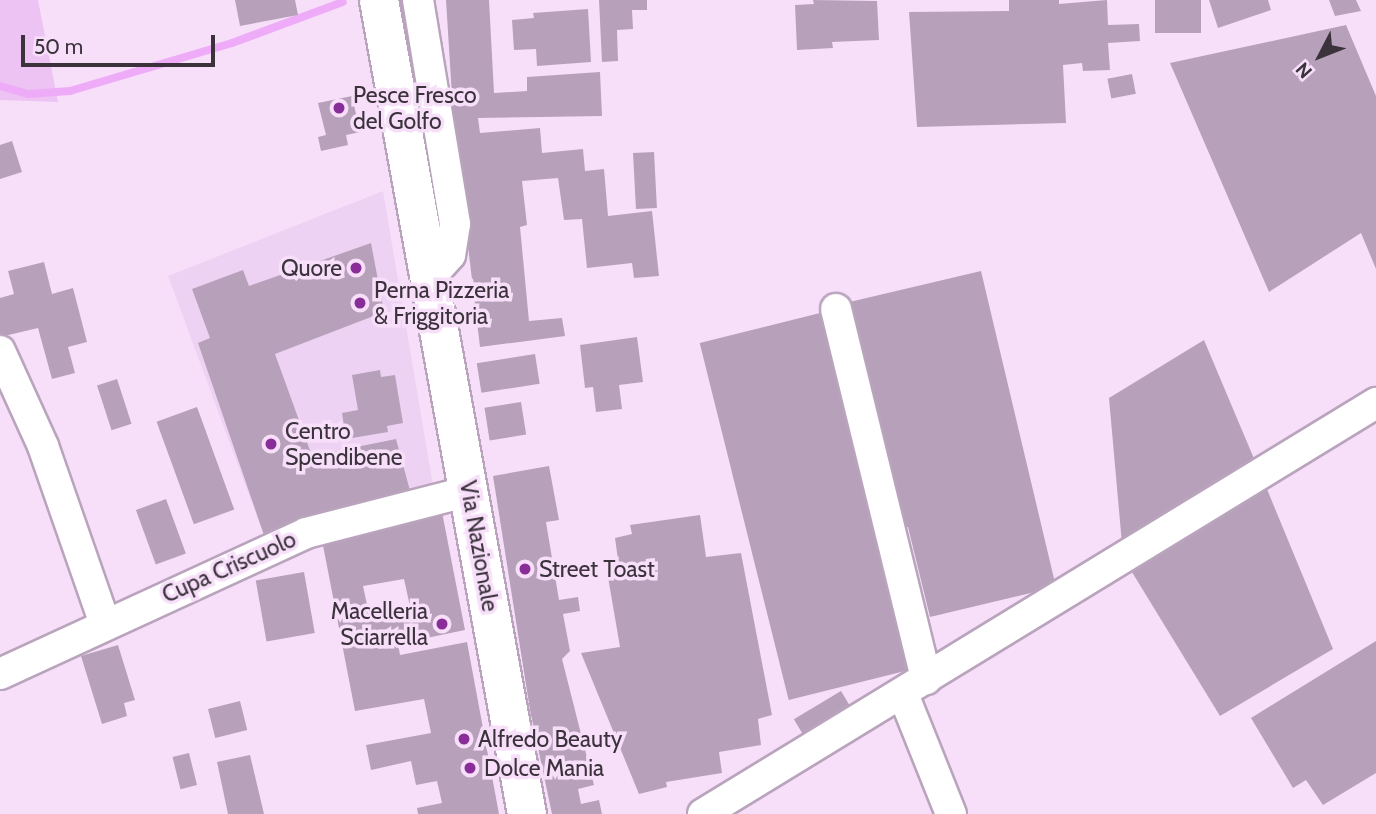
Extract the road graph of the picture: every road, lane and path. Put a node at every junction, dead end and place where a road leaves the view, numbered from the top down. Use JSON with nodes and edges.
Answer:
{"nodes":[{"id":1,"x":379,"y":0,"type":"edge"},
{"id":2,"x":418,"y":0,"type":"edge"},
{"id":3,"x":430,"y":277,"type":"junction"},
{"id":4,"x":836,"y":309,"type":"dead end"},
{"id":5,"x":0,"y":351,"type":"edge"},
{"id":6,"x":1376,"y":403,"type":"edge"},
{"id":7,"x":468,"y":491,"type":"junction"},
{"id":8,"x":105,"y":624,"type":"junction"},
{"id":9,"x":0,"y":674,"type":"edge"},
{"id":10,"x":915,"y":687,"type":"junction"},
{"id":11,"x":527,"y":814,"type":"edge"},
{"id":12,"x":703,"y":814,"type":"edge"},
{"id":13,"x":951,"y":814,"type":"edge"}],
"edges":[{"from":1,"to":3,"type":"main road","name":"Via Nazionale"},
{"from":2,"to":3,"type":"street"},
{"from":3,"to":7,"type":"main road","name":"Via Nazionale"},
{"from":4,"to":10,"type":"street"},
{"from":5,"to":8,"type":"street"},
{"from":6,"to":10,"type":"street"},
{"from":7,"to":8,"type":"street","name":"Cupa Criscuolo"},
{"from":7,"to":11,"type":"main road","name":"Via Nazionale"},
{"from":8,"to":9,"type":"street","name":"Cupa Criscuolo"},
{"from":10,"to":12,"type":"street"},
{"from":10,"to":13,"type":"street"}]}
